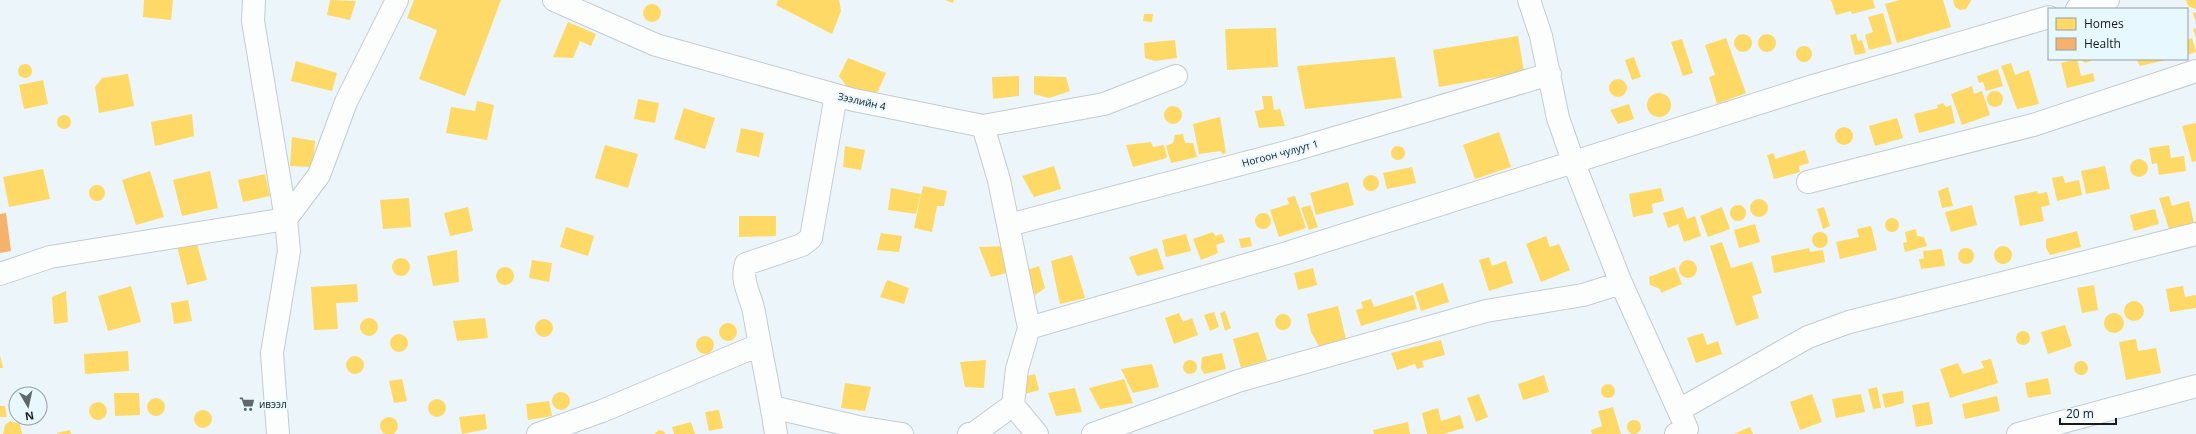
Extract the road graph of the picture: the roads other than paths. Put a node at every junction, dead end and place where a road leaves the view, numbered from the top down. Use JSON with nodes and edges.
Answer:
{"nodes":[{"id":1,"x":254,"y":0,"type":"edge"},
{"id":2,"x":397,"y":0,"type":"edge"},
{"id":3,"x":554,"y":0,"type":"edge"},
{"id":4,"x":1529,"y":0,"type":"edge"},
{"id":5,"x":2108,"y":0,"type":"edge"},
{"id":6,"x":2080,"y":8,"type":"edge"},
{"id":7,"x":2048,"y":17,"type":"edge"},
{"id":8,"x":2196,"y":71,"type":"edge"},
{"id":9,"x":1550,"y":74,"type":"junction"},
{"id":10,"x":1176,"y":76,"type":"dead end"},
{"id":11,"x":836,"y":95,"type":"junction"},
{"id":12,"x":983,"y":126,"type":"junction"},
{"id":13,"x":1573,"y":161,"type":"junction"},
{"id":14,"x":1808,"y":182,"type":"dead end"},
{"id":15,"x":286,"y":219,"type":"junction"},
{"id":16,"x":1009,"y":225,"type":"junction"},
{"id":17,"x":2196,"y":234,"type":"edge"},
{"id":18,"x":0,"y":274,"type":"edge"},
{"id":19,"x":1621,"y":283,"type":"junction"},
{"id":20,"x":1029,"y":328,"type":"junction"},
{"id":21,"x":759,"y":345,"type":"junction"},
{"id":22,"x":2196,"y":386,"type":"edge"},
{"id":23,"x":1013,"y":405,"type":"junction"},
{"id":24,"x":772,"y":406,"type":"junction"},
{"id":25,"x":1683,"y":427,"type":"edge"},
{"id":26,"x":278,"y":434,"type":"edge"},
{"id":27,"x":538,"y":434,"type":"edge"},
{"id":28,"x":776,"y":434,"type":"edge"},
{"id":29,"x":902,"y":434,"type":"edge"},
{"id":30,"x":969,"y":434,"type":"edge"},
{"id":31,"x":1036,"y":434,"type":"edge"},
{"id":32,"x":1093,"y":434,"type":"edge"},
{"id":33,"x":2018,"y":434,"type":"edge"}],
"edges":[{"from":1,"to":15,"type":"street"},
{"from":2,"to":15,"type":"street"},
{"from":3,"to":11,"type":"street","name":"Зээлийн 4"},
{"from":4,"to":9,"type":"street"},
{"from":5,"to":6,"type":"street"},
{"from":7,"to":13,"type":"street"},
{"from":8,"to":14,"type":"street"},
{"from":9,"to":13,"type":"street"},
{"from":9,"to":16,"type":"street","name":"Ногоон чулуут 1"},
{"from":10,"to":12,"type":"street","name":"Зээлийн 4"},
{"from":11,"to":12,"type":"street","name":"Зээлийн 4"},
{"from":11,"to":21,"type":"street"},
{"from":12,"to":16,"type":"street"},
{"from":13,"to":19,"type":"street"},
{"from":13,"to":20,"type":"street"},
{"from":15,"to":18,"type":"street"},
{"from":15,"to":26,"type":"street"},
{"from":16,"to":20,"type":"street"},
{"from":17,"to":25,"type":"street"},
{"from":19,"to":25,"type":"street"},
{"from":19,"to":32,"type":"street"},
{"from":20,"to":23,"type":"street"},
{"from":21,"to":24,"type":"street"},
{"from":21,"to":27,"type":"street"},
{"from":22,"to":33,"type":"street"},
{"from":23,"to":30,"type":"street"},
{"from":23,"to":31,"type":"street"},
{"from":24,"to":28,"type":"street"},
{"from":24,"to":29,"type":"street"}]}
